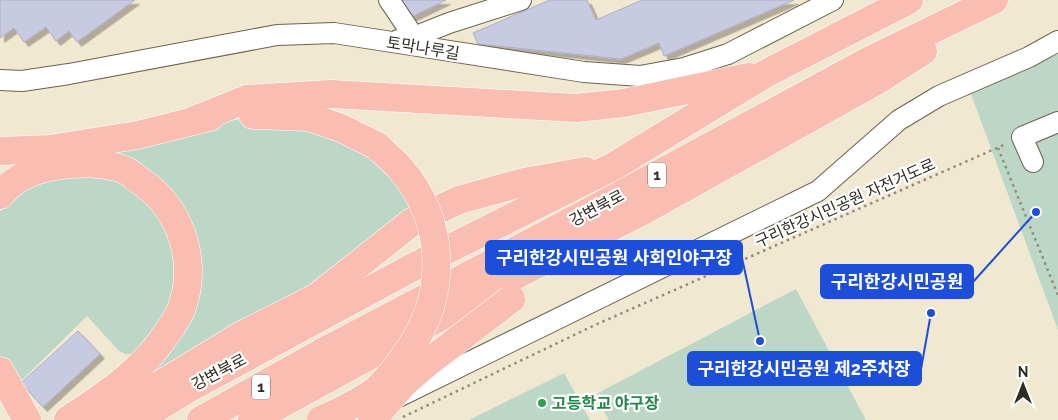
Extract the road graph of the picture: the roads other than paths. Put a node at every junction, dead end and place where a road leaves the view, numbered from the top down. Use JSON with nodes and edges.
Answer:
{"nodes":[{"id":1,"x":390,"y":0,"type":"edge"},
{"id":2,"x":521,"y":0,"type":"edge"},
{"id":3,"x":833,"y":0,"type":"edge"},
{"id":4,"x":909,"y":0,"type":"edge"},
{"id":5,"x":994,"y":0,"type":"edge"},
{"id":6,"x":1001,"y":0,"type":"edge"},
{"id":7,"x":414,"y":37,"type":"junction"},
{"id":8,"x":388,"y":42,"type":"junction"},
{"id":9,"x":1058,"y":42,"type":"edge"},
{"id":10,"x":765,"y":74,"type":"junction"},
{"id":11,"x":0,"y":80,"type":"edge"},
{"id":12,"x":192,"y":121,"type":"junction"},
{"id":13,"x":1058,"y":122,"type":"edge"},
{"id":14,"x":0,"y":151,"type":"edge"},
{"id":15,"x":1033,"y":162,"type":"dead end"},
{"id":16,"x":614,"y":166,"type":"junction"},
{"id":17,"x":0,"y":195,"type":"edge"},
{"id":18,"x":641,"y":212,"type":"junction"},
{"id":19,"x":0,"y":371,"type":"edge"},
{"id":20,"x":27,"y":420,"type":"edge"},
{"id":21,"x":68,"y":420,"type":"edge"},
{"id":22,"x":102,"y":420,"type":"edge"},
{"id":23,"x":137,"y":420,"type":"edge"},
{"id":24,"x":201,"y":420,"type":"edge"},
{"id":25,"x":252,"y":420,"type":"edge"},
{"id":26,"x":321,"y":420,"type":"edge"},
{"id":27,"x":349,"y":420,"type":"edge"},
{"id":28,"x":372,"y":420,"type":"edge"}],
"edges":[{"from":1,"to":7,"type":"street"},
{"from":2,"to":7,"type":"street"},
{"from":3,"to":8,"type":"street","name":"토막나루길"},
{"from":4,"to":10,"type":"highway","name":"강변북로","number":"1"},
{"from":5,"to":24,"type":"highway","name":"강변북로","number":"1"},
{"from":6,"to":18,"type":"highway"},
{"from":7,"to":8,"type":"street"},
{"from":8,"to":11,"type":"street","name":"토막나루길"},
{"from":9,"to":27,"type":"street"},
{"from":10,"to":12,"type":"highway"},
{"from":10,"to":16,"type":"highway","name":"강변북로","number":"1"},
{"from":12,"to":14,"type":"highway"},
{"from":12,"to":26,"type":"highway","bridge":true},
{"from":13,"to":15,"type":"street"},
{"from":16,"to":22,"type":"highway"},
{"from":16,"to":23,"type":"highway","name":"강변북로","number":"1"},
{"from":17,"to":21,"type":"highway"},
{"from":18,"to":25,"type":"highway"},
{"from":18,"to":28,"type":"highway","bridge":true},
{"from":19,"to":20,"type":"highway"}]}
